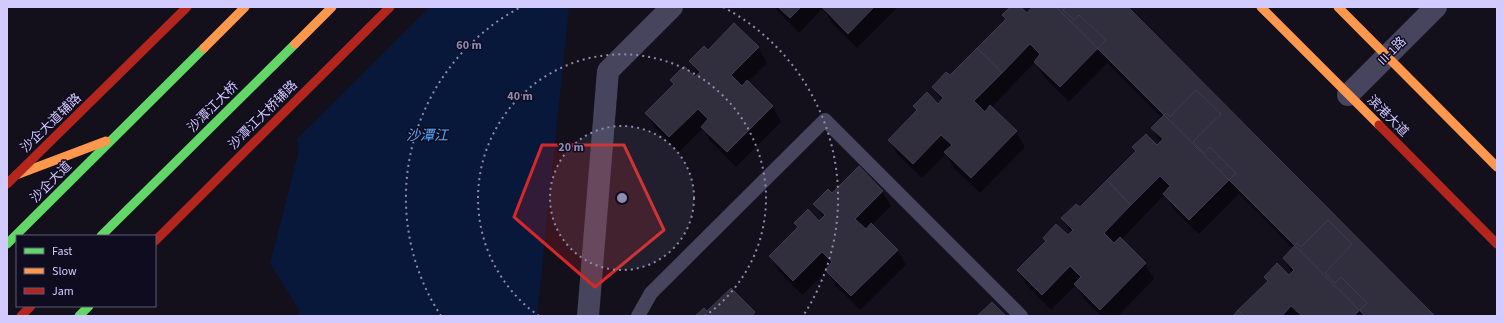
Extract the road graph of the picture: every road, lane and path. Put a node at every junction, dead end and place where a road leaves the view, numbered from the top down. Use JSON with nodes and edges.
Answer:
{"nodes":[{"id":1,"x":187,"y":7,"type":"edge"},
{"id":2,"x":245,"y":7,"type":"edge"},
{"id":3,"x":332,"y":7,"type":"edge"},
{"id":4,"x":390,"y":7,"type":"edge"},
{"id":5,"x":672,"y":7,"type":"edge"},
{"id":6,"x":1261,"y":7,"type":"edge"},
{"id":7,"x":1338,"y":7,"type":"edge"},
{"id":8,"x":1436,"y":7,"type":"edge"},
{"id":9,"x":1387,"y":56,"type":"junction"},
{"id":10,"x":1348,"y":95,"type":"junction"},
{"id":11,"x":113,"y":139,"type":"junction"},
{"id":12,"x":1497,"y":167,"type":"edge"},
{"id":13,"x":16,"y":175,"type":"junction"},
{"id":14,"x":7,"y":184,"type":"edge"},
{"id":15,"x":16,"y":235,"type":"edge"},
{"id":16,"x":16,"y":235,"type":"edge"},
{"id":17,"x":102,"y":235,"type":"edge"},
{"id":18,"x":156,"y":240,"type":"edge"},
{"id":19,"x":7,"y":244,"type":"edge"},
{"id":20,"x":1497,"y":244,"type":"edge"},
{"id":21,"x":30,"y":307,"type":"edge"},
{"id":22,"x":88,"y":307,"type":"edge"},
{"id":23,"x":21,"y":316,"type":"edge"},
{"id":24,"x":79,"y":316,"type":"edge"},
{"id":25,"x":588,"y":316,"type":"edge"},
{"id":26,"x":638,"y":316,"type":"edge"},
{"id":27,"x":1020,"y":316,"type":"edge"}],
"edges":[{"from":1,"to":13,"type":"main road","name":"沙企大道辅路"},
{"from":2,"to":11,"type":"main road"},
{"from":3,"to":17,"type":"main road","name":"沙潭江大桥"},
{"from":4,"to":18,"type":"main road","name":"沙潭江大桥辅路"},
{"from":5,"to":25,"type":"street"},
{"from":6,"to":10,"type":"main road","name":"滨港大道"},
{"from":7,"to":9,"type":"main road"},
{"from":8,"to":9,"type":"street","name":"III-1路"},
{"from":9,"to":10,"type":"street","name":"III-1路"},
{"from":9,"to":12,"type":"main road"},
{"from":10,"to":20,"type":"main road","name":"滨港大道"},
{"from":11,"to":13,"type":"main road"},
{"from":11,"to":15,"type":"main road","name":"沙企大道"},
{"from":13,"to":14,"type":"main road","name":"沙企大道辅路"},
{"from":16,"to":19,"type":"main road","name":"沙企大道"},
{"from":21,"to":23,"type":"main road"},
{"from":22,"to":24,"type":"main road"},
{"from":26,"to":27,"type":"lane"}]}
